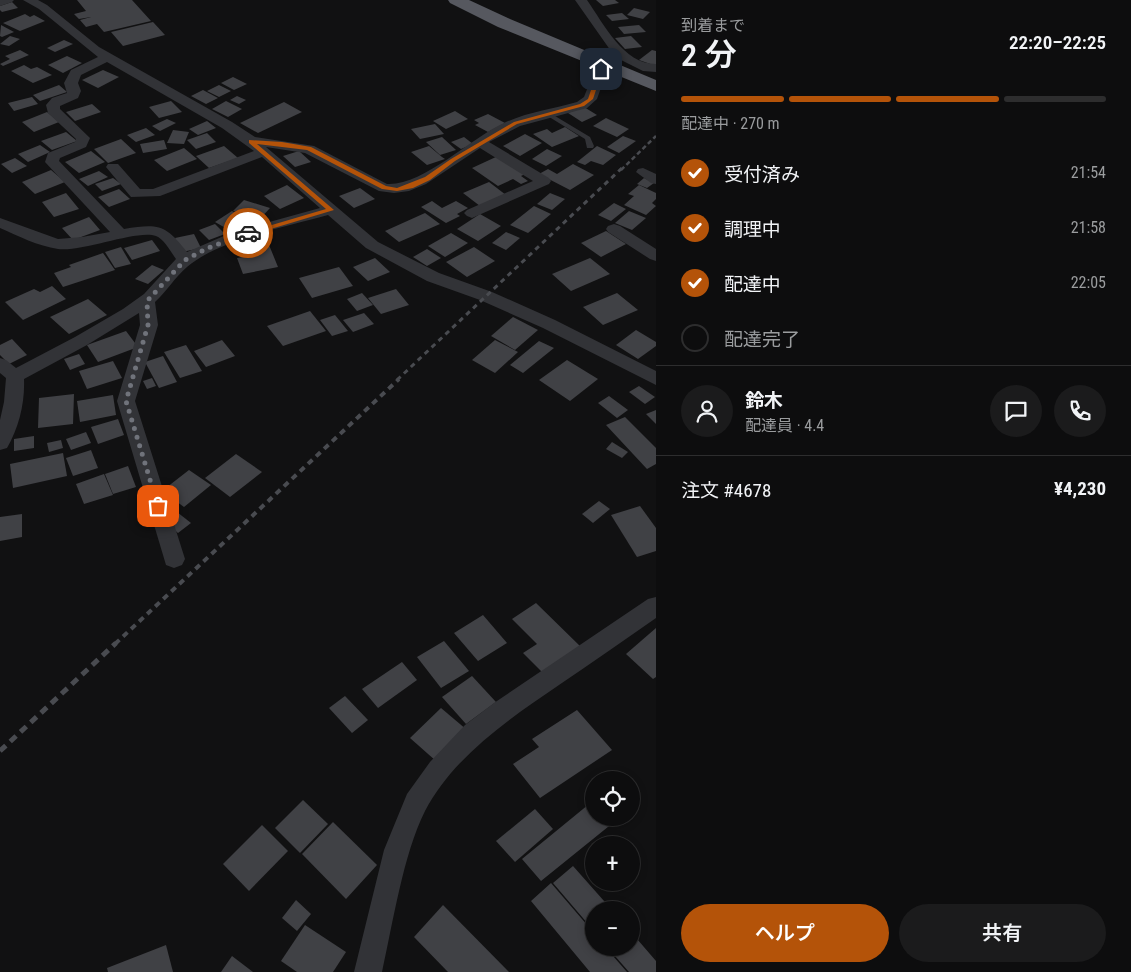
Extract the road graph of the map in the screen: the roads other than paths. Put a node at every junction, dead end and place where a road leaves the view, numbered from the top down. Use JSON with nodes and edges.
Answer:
{"nodes":[{"id":1,"x":8,"y":0,"type":"edge"},
{"id":2,"x":29,"y":0,"type":"edge"},
{"id":3,"x":456,"y":0,"type":"edge"},
{"id":4,"x":465,"y":0,"type":"edge"},
{"id":5,"x":581,"y":0,"type":"edge"},
{"id":6,"x":0,"y":2,"type":"edge"},
{"id":7,"x":528,"y":31,"type":"junction"},
{"id":8,"x":620,"y":55,"type":"junction"},
{"id":9,"x":108,"y":57,"type":"junction"},
{"id":10,"x":656,"y":68,"type":"edge"},
{"id":11,"x":656,"y":86,"type":"edge"},
{"id":12,"x":548,"y":114,"type":"junction"},
{"id":13,"x":251,"y":141,"type":"junction"},
{"id":14,"x":481,"y":143,"type":"junction"},
{"id":15,"x":590,"y":146,"type":"dead end"},
{"id":16,"x":263,"y":152,"type":"junction"},
{"id":17,"x":113,"y":167,"type":"dead end"},
{"id":18,"x":331,"y":210,"type":"junction"},
{"id":19,"x":472,"y":212,"type":"dead end"},
{"id":20,"x":0,"y":222,"type":"edge"},
{"id":21,"x":614,"y":230,"type":"dead end"},
{"id":22,"x":121,"y":235,"type":"junction"},
{"id":23,"x":656,"y":256,"type":"edge"},
{"id":24,"x":185,"y":260,"type":"junction"},
{"id":25,"x":147,"y":301,"type":"junction"},
{"id":26,"x":0,"y":364,"type":"edge"},
{"id":27,"x":16,"y":376,"type":"junction"},
{"id":28,"x":656,"y":379,"type":"edge"},
{"id":29,"x":0,"y":443,"type":"edge"},
{"id":30,"x":174,"y":559,"type":"dead end"},
{"id":31,"x":656,"y":606,"type":"edge"},
{"id":32,"x":368,"y":972,"type":"edge"}],
"edges":[{"from":1,"to":6,"type":"street"},
{"from":2,"to":9,"type":"street"},
{"from":3,"to":7,"type":"highway"},
{"from":4,"to":7,"type":"highway"},
{"from":5,"to":8,"type":"street"},
{"from":7,"to":11,"type":"highway"},
{"from":8,"to":10,"type":"street"},
{"from":8,"to":12,"type":"street"},
{"from":9,"to":13,"type":"street"},
{"from":9,"to":22,"type":"street"},
{"from":12,"to":14,"type":"street"},
{"from":12,"to":15,"type":"lane"},
{"from":13,"to":14,"type":"street"},
{"from":13,"to":16,"type":"street"},
{"from":14,"to":19,"type":"street"},
{"from":16,"to":17,"type":"street"},
{"from":16,"to":18,"type":"street"},
{"from":18,"to":24,"type":"street"},
{"from":18,"to":28,"type":"street"},
{"from":20,"to":22,"type":"street"},
{"from":21,"to":23,"type":"street"},
{"from":22,"to":24,"type":"street"},
{"from":24,"to":25,"type":"street"},
{"from":25,"to":27,"type":"street"},
{"from":25,"to":30,"type":"street"},
{"from":26,"to":27,"type":"street"},
{"from":27,"to":29,"type":"street"},
{"from":31,"to":32,"type":"street"}]}
